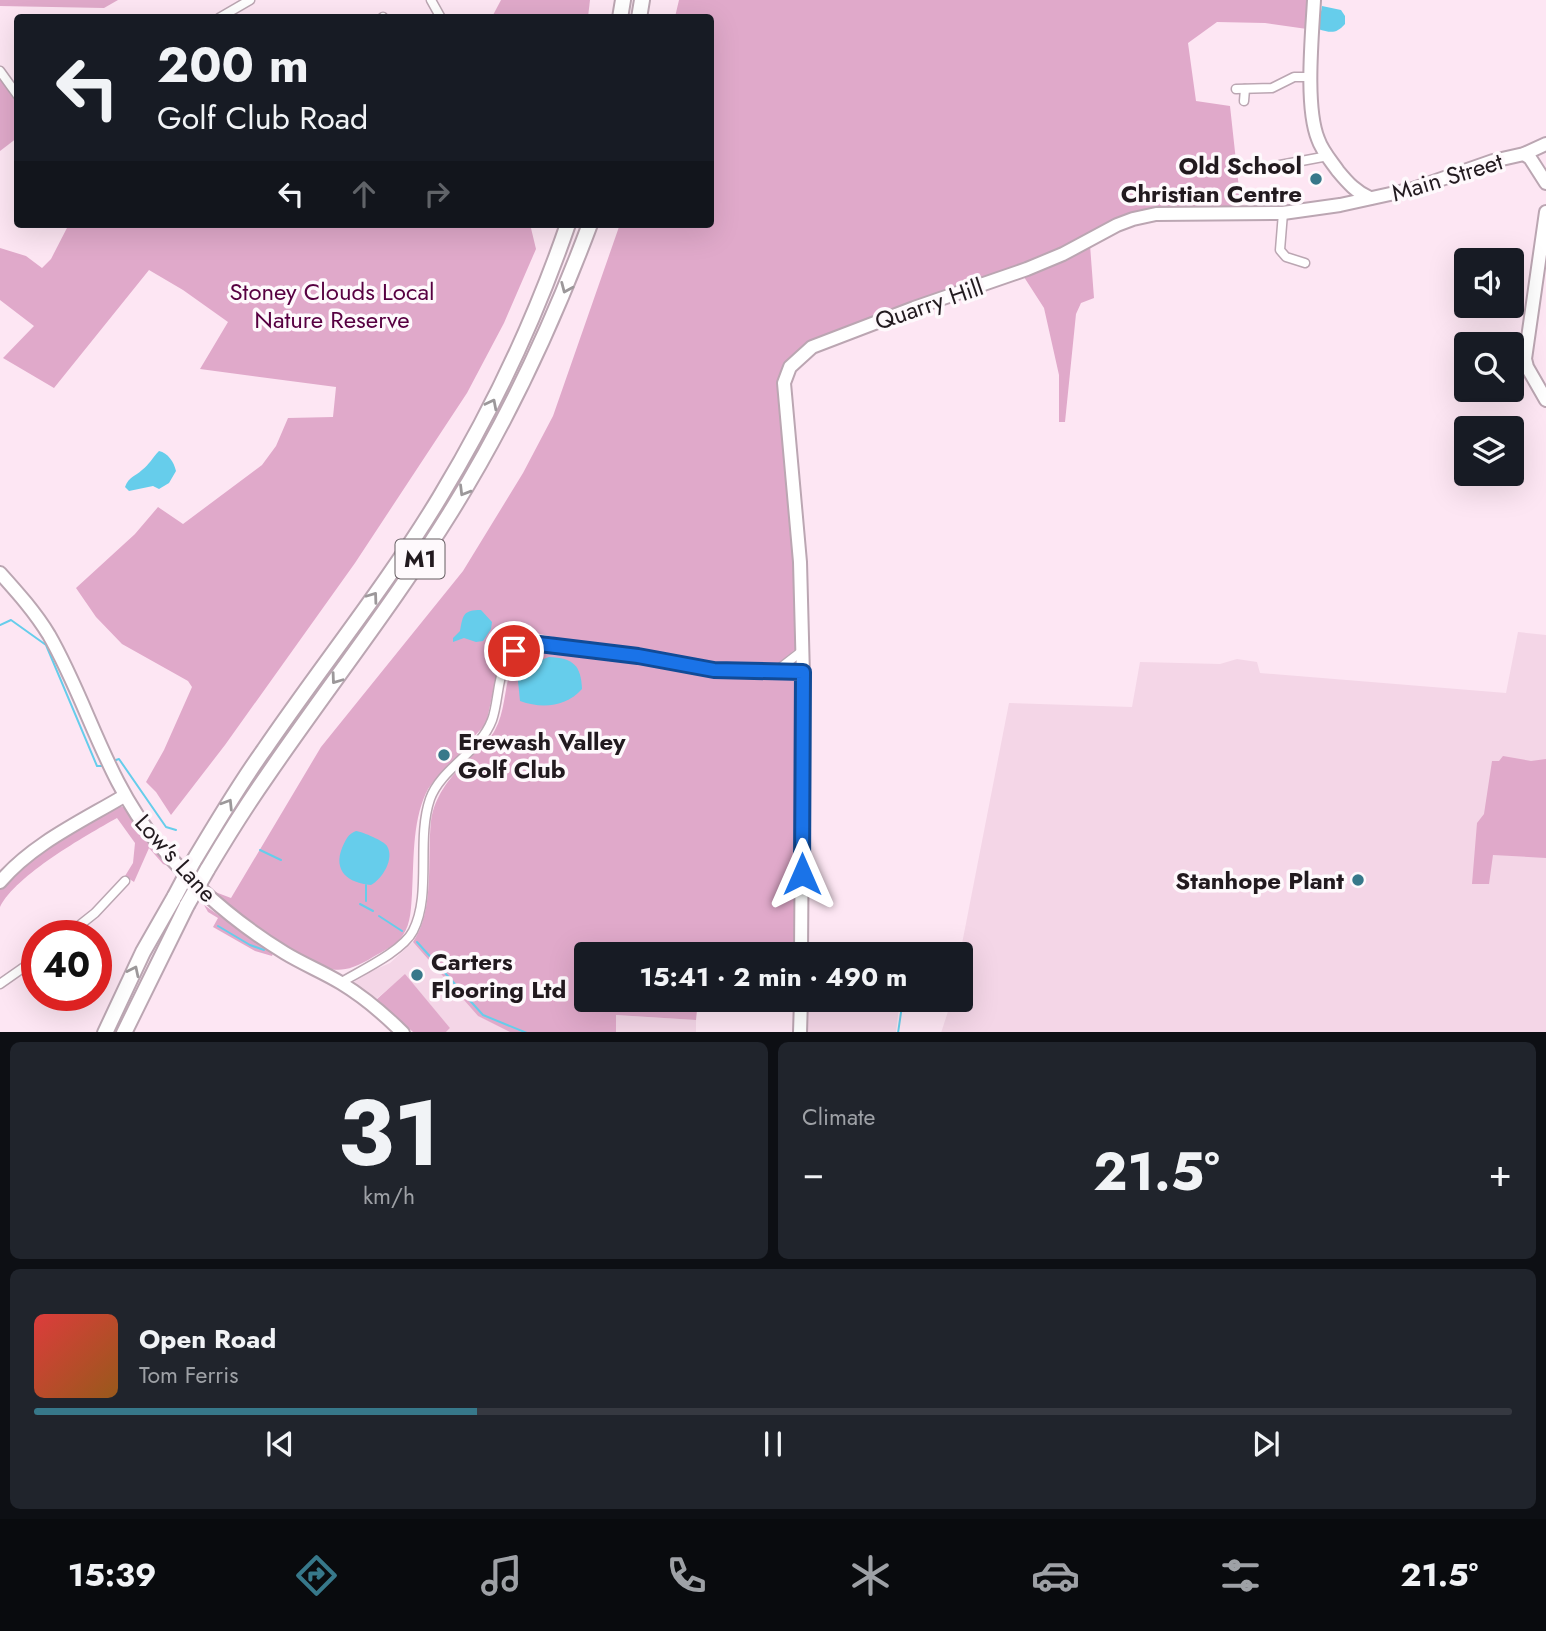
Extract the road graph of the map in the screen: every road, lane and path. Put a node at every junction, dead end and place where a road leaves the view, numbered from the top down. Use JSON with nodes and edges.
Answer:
{"nodes":[{"id":1,"x":250,"y":0,"type":"edge"},
{"id":2,"x":1314,"y":0,"type":"edge"},
{"id":3,"x":226,"y":14,"type":"edge"},
{"id":4,"x":0,"y":71,"type":"edge"},
{"id":5,"x":1311,"y":77,"type":"junction"},
{"id":6,"x":14,"y":90,"type":"edge"},
{"id":7,"x":1244,"y":101,"type":"dead end"},
{"id":8,"x":1546,"y":144,"type":"edge"},
{"id":9,"x":1524,"y":154,"type":"junction"},
{"id":10,"x":1328,"y":156,"type":"junction"},
{"id":11,"x":1280,"y":165,"type":"dead end"},
{"id":12,"x":1546,"y":183,"type":"edge"},
{"id":13,"x":1348,"y":184,"type":"junction"},
{"id":14,"x":1370,"y":198,"type":"junction"},
{"id":15,"x":1340,"y":205,"type":"junction"},
{"id":16,"x":1546,"y":212,"type":"edge"},
{"id":17,"x":1283,"y":213,"type":"junction"},
{"id":18,"x":567,"y":228,"type":"edge"},
{"id":19,"x":589,"y":228,"type":"edge"},
{"id":20,"x":1306,"y":263,"type":"dead end"},
{"id":21,"x":1546,"y":400,"type":"edge"},
{"id":22,"x":0,"y":573,"type":"edge"},
{"id":23,"x":802,"y":651,"type":"junction"},
{"id":24,"x":775,"y":672,"type":"junction"},
{"id":25,"x":803,"y":672,"type":"junction"},
{"id":26,"x":124,"y":796,"type":"junction"},
{"id":27,"x":125,"y":881,"type":"dead end"},
{"id":28,"x":0,"y":882,"type":"edge"},
{"id":29,"x":86,"y":920,"type":"edge"},
{"id":30,"x":801,"y":942,"type":"edge"},
{"id":31,"x":21,"y":969,"type":"edge"},
{"id":32,"x":340,"y":983,"type":"junction"},
{"id":33,"x":0,"y":984,"type":"edge"},
{"id":34,"x":801,"y":1012,"type":"edge"},
{"id":35,"x":105,"y":1032,"type":"edge"},
{"id":36,"x":124,"y":1032,"type":"edge"},
{"id":37,"x":403,"y":1032,"type":"edge"},
{"id":38,"x":800,"y":1032,"type":"edge"}],
"edges":[{"from":1,"to":3,"type":"street"},
{"from":2,"to":5,"type":"street"},
{"from":4,"to":6,"type":"street"},
{"from":5,"to":7,"type":"street"},
{"from":5,"to":10,"type":"street"},
{"from":8,"to":9,"type":"street","name":"Main Street"},
{"from":9,"to":12,"type":"street","name":"Main Street"},
{"from":9,"to":14,"type":"street","name":"Main Street"},
{"from":10,"to":11,"type":"street"},
{"from":10,"to":13,"type":"street"},
{"from":13,"to":14,"type":"street"},
{"from":13,"to":15,"type":"street"},
{"from":14,"to":15,"type":"street","name":"Quarry Hill"},
{"from":15,"to":17,"type":"street","name":"Quarry Hill"},
{"from":16,"to":21,"type":"street"},
{"from":17,"to":20,"type":"street"},
{"from":17,"to":23,"type":"street","name":"Quarry Hill"},
{"from":35,"to":18,"type":"highway","number":"M1","one_way":true,"bridge":true},
{"from":19,"to":36,"type":"highway","number":"M1","one_way":true,"bridge":true},
{"from":22,"to":26,"type":"street","name":"Low's Lane"},
{"from":23,"to":24,"type":"street"},
{"from":23,"to":25,"type":"street","name":"Quarry Hill"},
{"from":24,"to":25,"type":"street"},
{"from":24,"to":32,"type":"street"},
{"from":25,"to":30,"type":"street","name":"Quarry Hill"},
{"from":26,"to":28,"type":"street"},
{"from":26,"to":32,"type":"street","name":"Low's Lane"},
{"from":27,"to":29,"type":"street"},
{"from":31,"to":33,"type":"street"},
{"from":32,"to":37,"type":"street","name":"Low's Lane"},
{"from":34,"to":38,"type":"street"}]}
